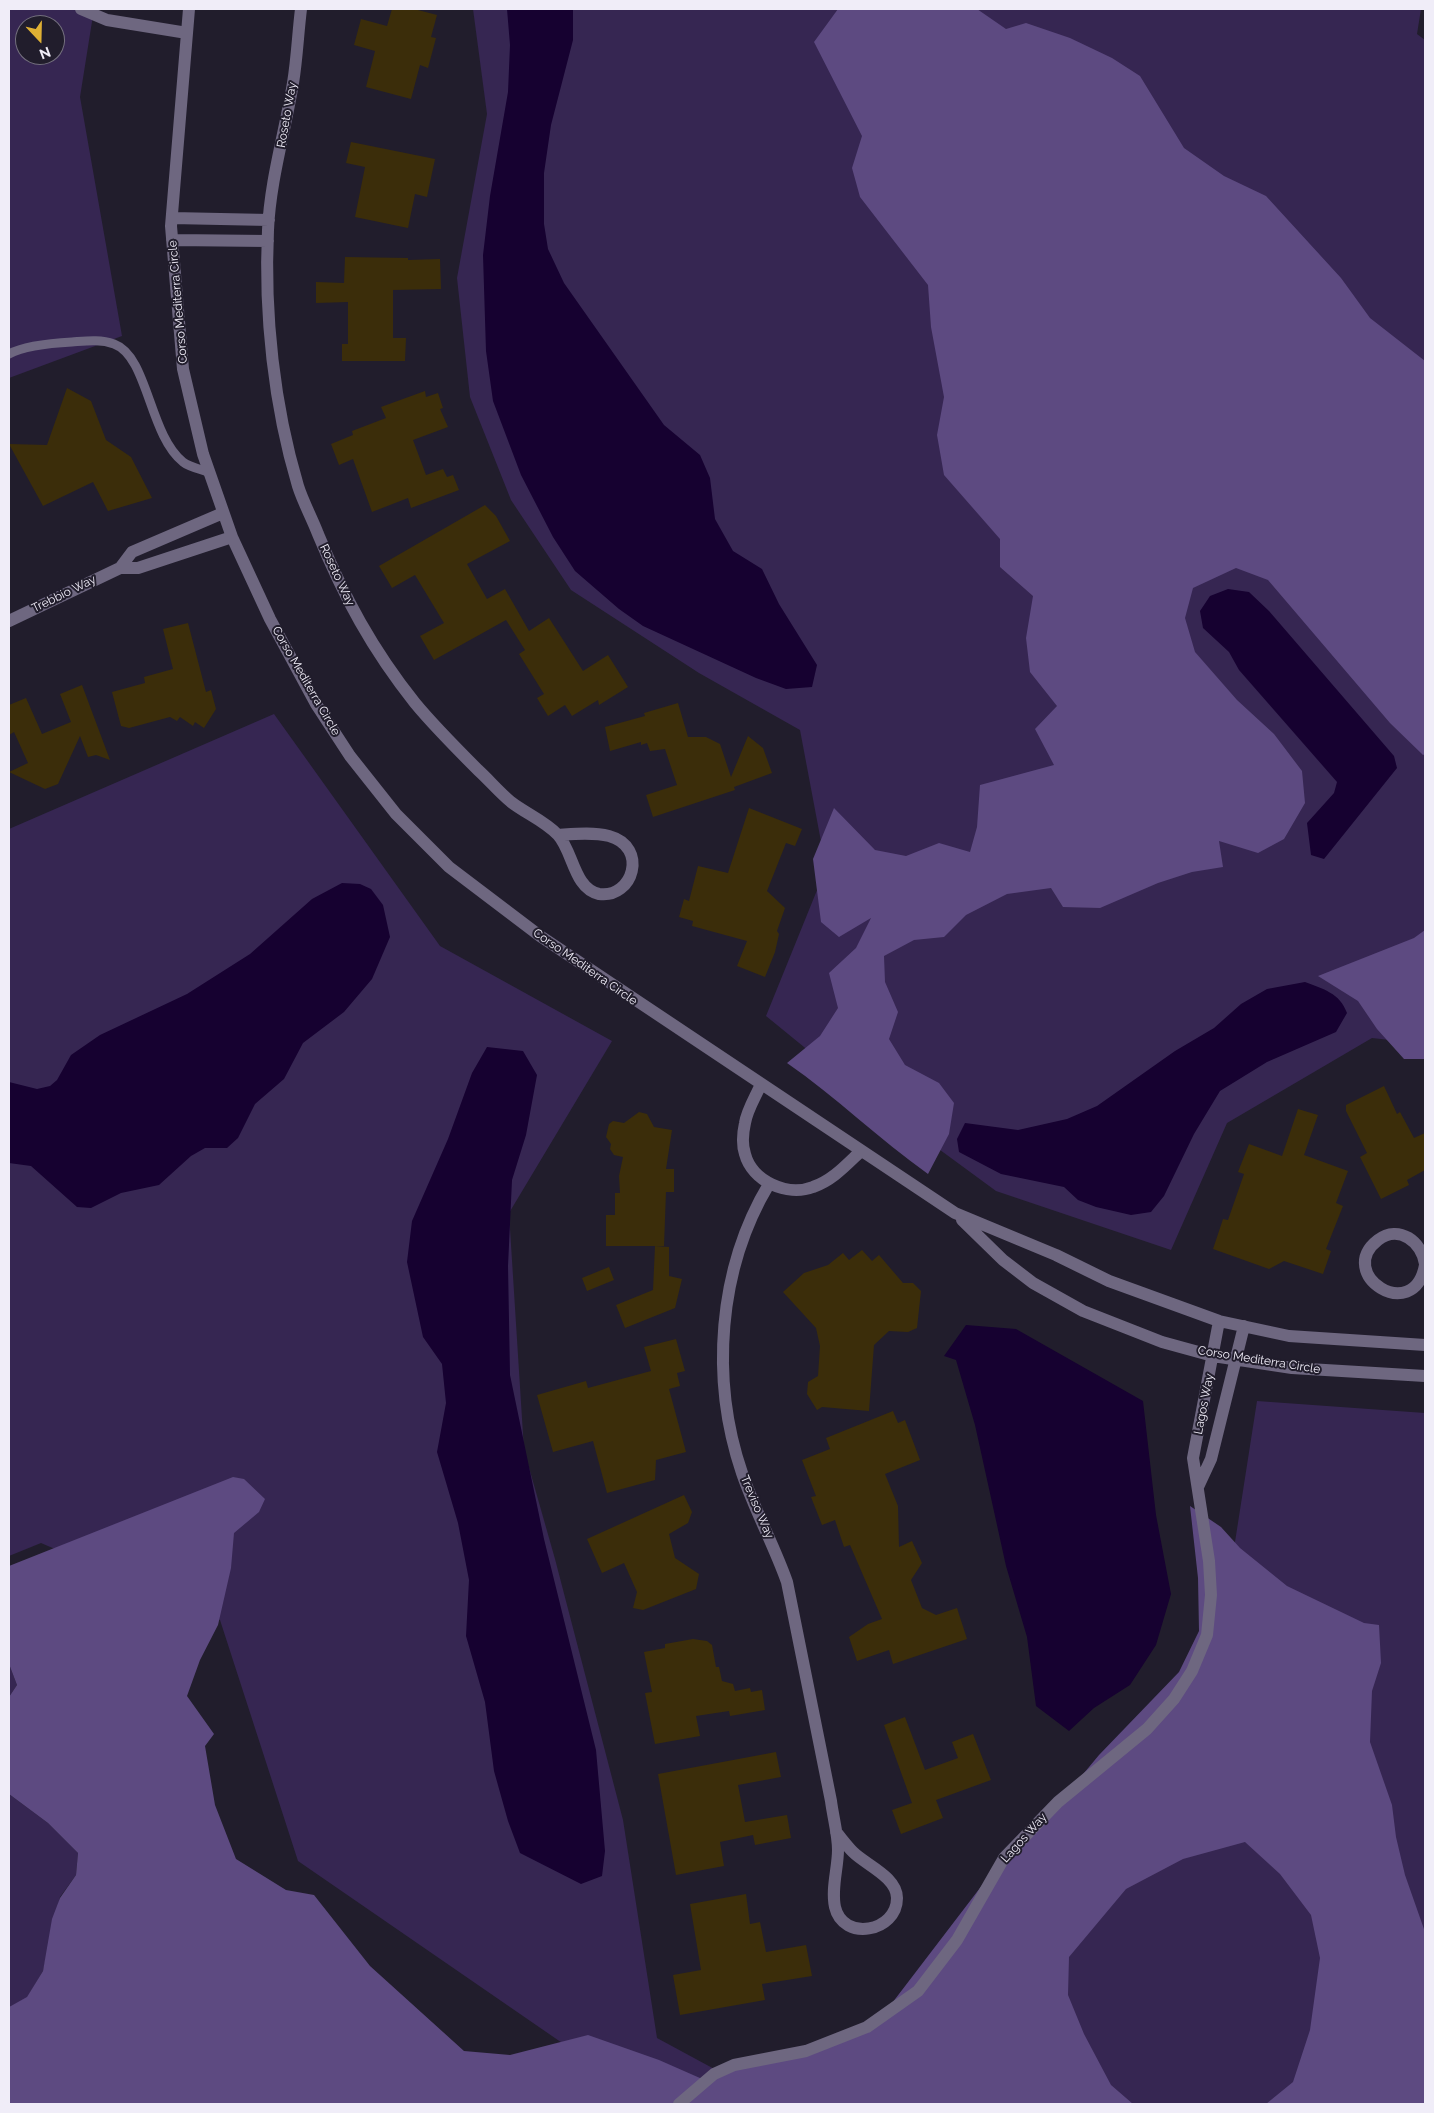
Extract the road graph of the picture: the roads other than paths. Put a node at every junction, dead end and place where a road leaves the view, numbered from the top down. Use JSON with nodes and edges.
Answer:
{"nodes":[{"id":1,"x":81,"y":9,"type":"edge"},
{"id":2,"x":189,"y":9,"type":"edge"},
{"id":3,"x":301,"y":9,"type":"edge"},
{"id":4,"x":187,"y":33,"type":"junction"},
{"id":5,"x":172,"y":218,"type":"junction"},
{"id":6,"x":269,"y":220,"type":"junction"},
{"id":7,"x":172,"y":240,"type":"junction"},
{"id":8,"x":268,"y":241,"type":"junction"},
{"id":9,"x":9,"y":354,"type":"edge"},
{"id":10,"x":208,"y":472,"type":"junction"},
{"id":11,"x":223,"y":513,"type":"junction"},
{"id":12,"x":232,"y":537,"type":"junction"},
{"id":13,"x":120,"y":568,"type":"junction"},
{"id":14,"x":9,"y":621,"type":"edge"},
{"id":15,"x":558,"y":835,"type":"junction"},
{"id":16,"x":761,"y":1084,"type":"junction"},
{"id":17,"x":861,"y":1151,"type":"junction"},
{"id":18,"x":769,"y":1184,"type":"junction"},
{"id":19,"x":955,"y":1213,"type":"junction"},
{"id":20,"x":1425,"y":1264,"type":"edge"},
{"id":21,"x":1219,"y":1321,"type":"junction"},
{"id":22,"x":1244,"y":1326,"type":"junction"},
{"id":23,"x":1425,"y":1345,"type":"edge"},
{"id":24,"x":1213,"y":1356,"type":"junction"},
{"id":25,"x":1236,"y":1359,"type":"junction"},
{"id":26,"x":1425,"y":1376,"type":"edge"},
{"id":27,"x":1198,"y":1487,"type":"junction"},
{"id":28,"x":836,"y":1832,"type":"junction"},
{"id":29,"x":679,"y":2104,"type":"edge"}],
"edges":[{"from":1,"to":4,"type":"street"},
{"from":2,"to":4,"type":"street","name":"Corso Mediterra Circle"},
{"from":3,"to":6,"type":"street","name":"Roseto Way"},
{"from":4,"to":5,"type":"street","name":"Corso Mediterra Circle"},
{"from":5,"to":6,"type":"street"},
{"from":5,"to":7,"type":"street","name":"Corso Mediterra Circle"},
{"from":6,"to":8,"type":"street","name":"Roseto Way"},
{"from":7,"to":8,"type":"street"},
{"from":7,"to":10,"type":"street","name":"Corso Mediterra Circle"},
{"from":8,"to":15,"type":"street","name":"Roseto Way"},
{"from":9,"to":10,"type":"lane"},
{"from":10,"to":11,"type":"street","name":"Corso Mediterra Circle"},
{"from":11,"to":12,"type":"street","name":"Corso Mediterra Circle"},
{"from":11,"to":13,"type":"street","name":"Trebbio Way"},
{"from":12,"to":13,"type":"street","name":"Trebbio Way"},
{"from":12,"to":16,"type":"street","name":"Corso Mediterra Circle"},
{"from":13,"to":14,"type":"street","name":"Trebbio Way"},
{"from":15,"to":15,"type":"street","name":"Roseto Way"},
{"from":16,"to":17,"type":"street","name":"Corso Mediterra Circle"},
{"from":16,"to":18,"type":"street"},
{"from":17,"to":18,"type":"street"},
{"from":17,"to":19,"type":"street","name":"Corso Mediterra Circle"},
{"from":18,"to":28,"type":"street","name":"Treviso Way"},
{"from":19,"to":21,"type":"street","name":"Corso Mediterra Circle"},
{"from":19,"to":24,"type":"street","name":"Corso Mediterra Circle"},
{"from":20,"to":20,"type":"street"},
{"from":21,"to":22,"type":"street","name":"Corso Mediterra Circle"},
{"from":21,"to":24,"type":"street","name":"Lagos Way"},
{"from":22,"to":23,"type":"street","name":"Corso Mediterra Circle"},
{"from":22,"to":25,"type":"street","name":"Lagos Way"},
{"from":24,"to":25,"type":"street","name":"Corso Mediterra Circle"},
{"from":24,"to":27,"type":"street","name":"Lagos Way"},
{"from":25,"to":26,"type":"street","name":"Corso Mediterra Circle"},
{"from":25,"to":27,"type":"street","name":"Lagos Way"},
{"from":27,"to":29,"type":"street","name":"Lagos Way"},
{"from":28,"to":28,"type":"street","name":"Treviso Way"}]}
